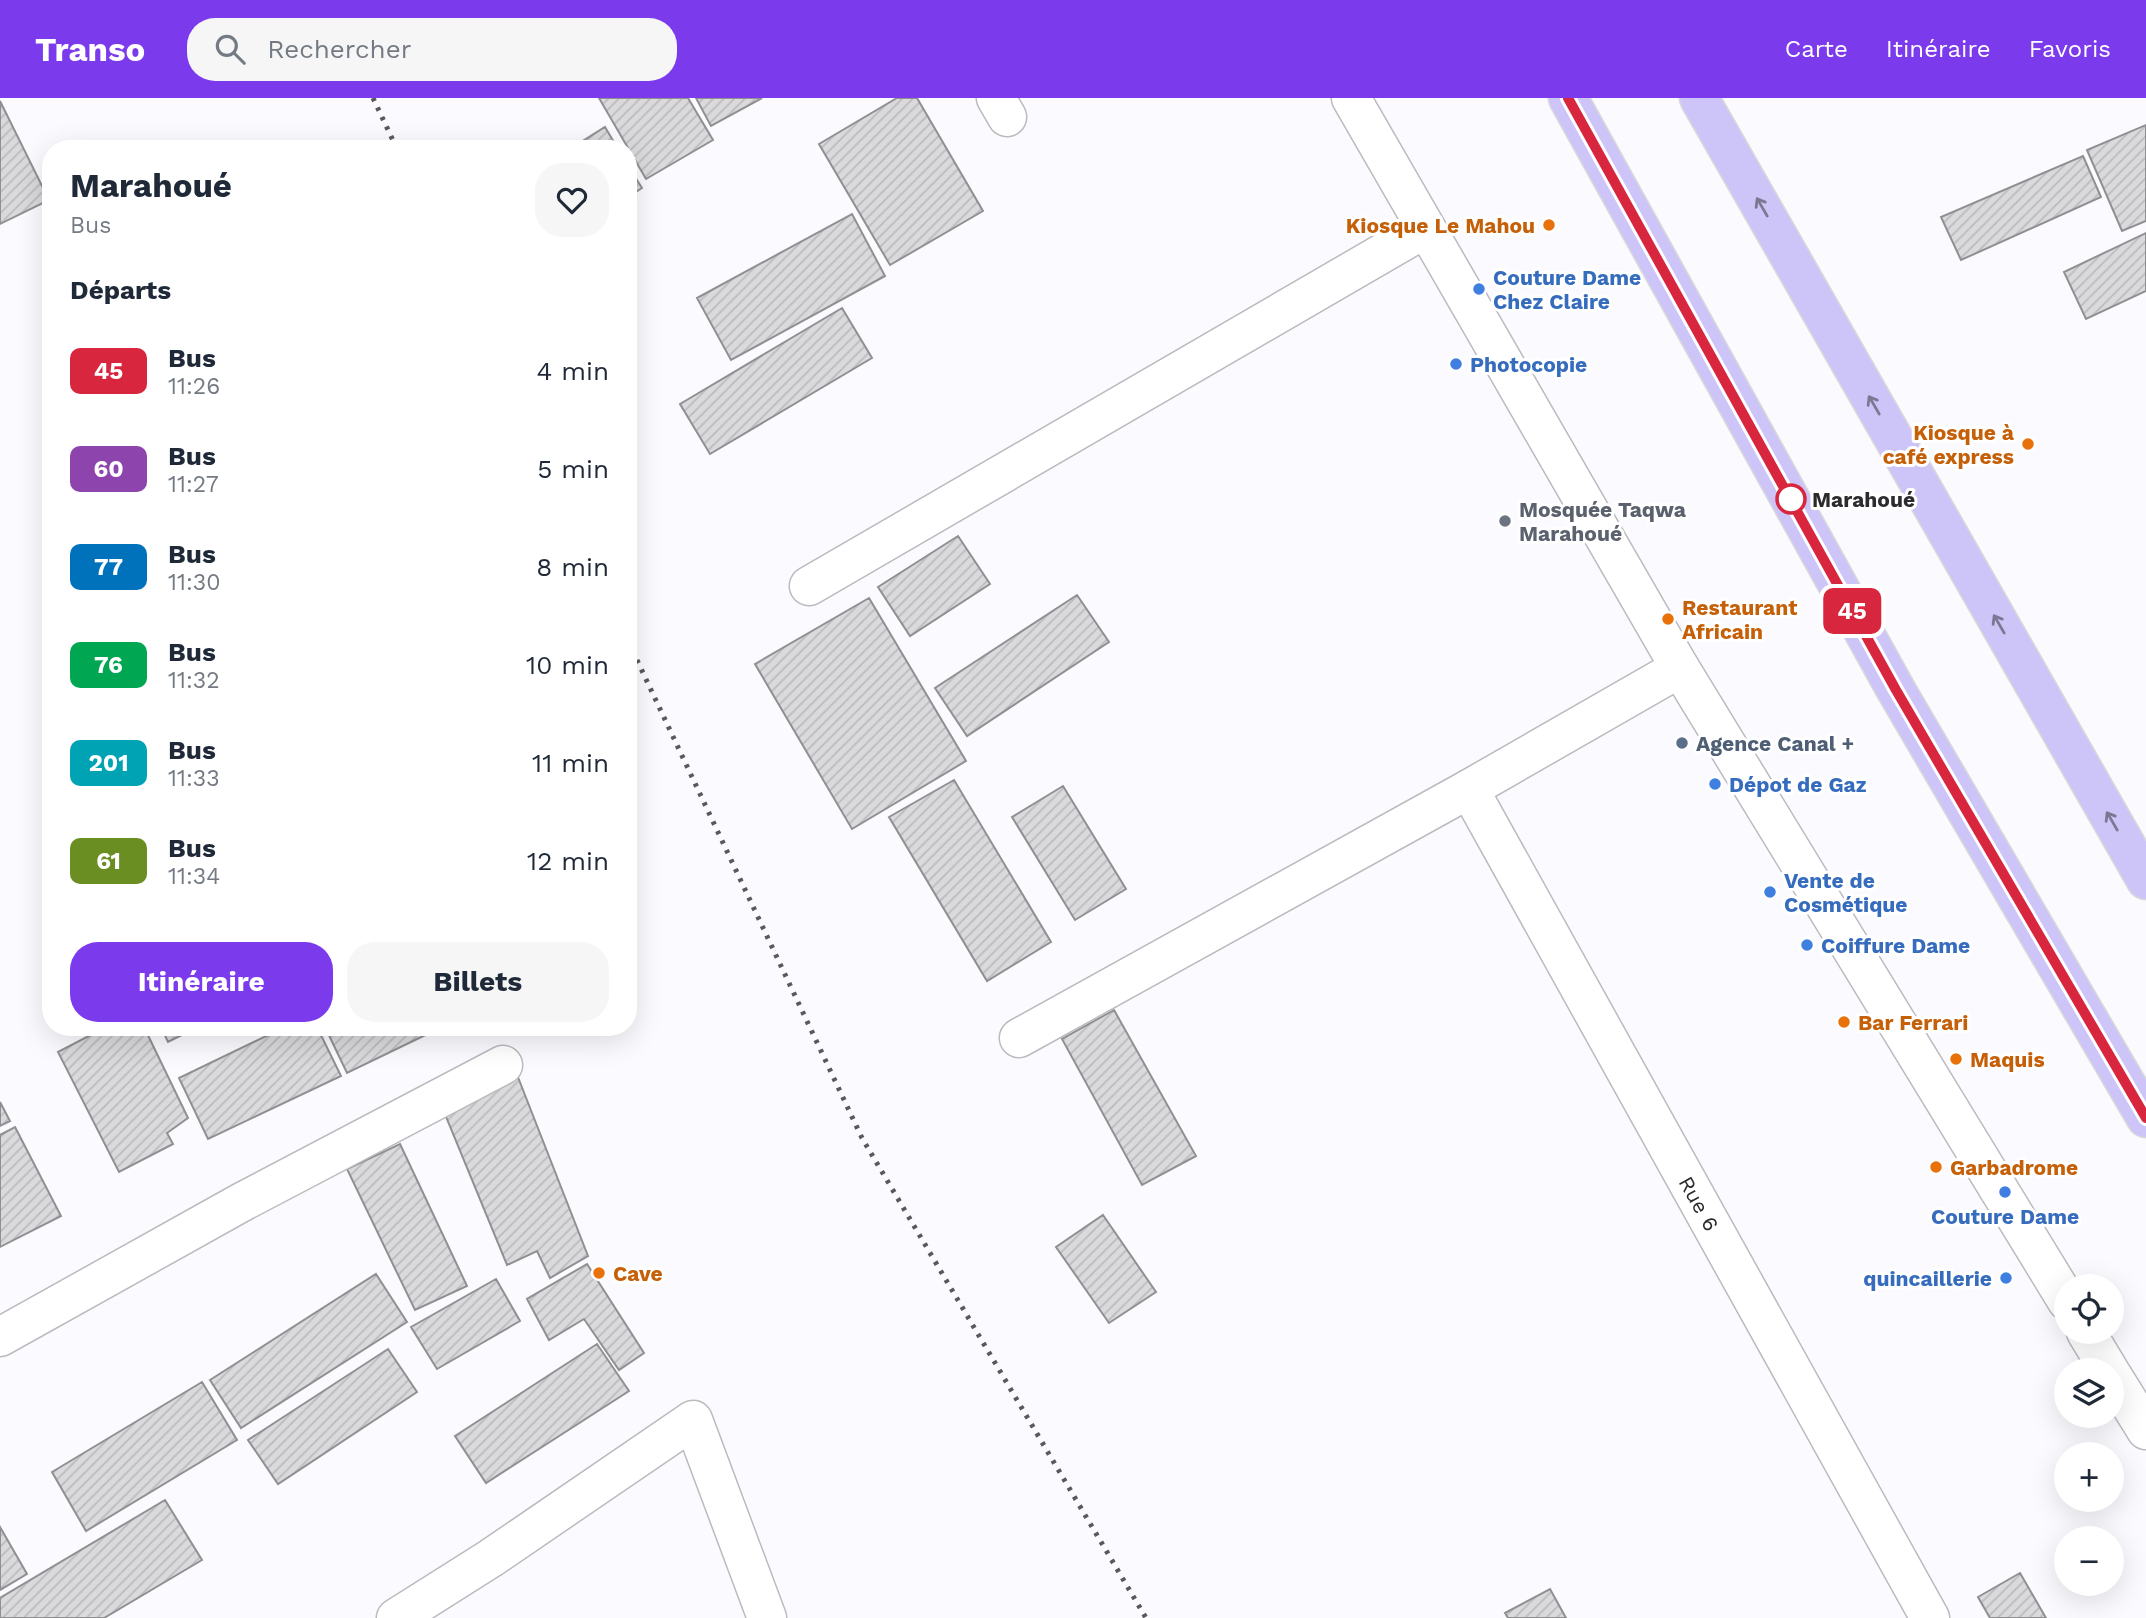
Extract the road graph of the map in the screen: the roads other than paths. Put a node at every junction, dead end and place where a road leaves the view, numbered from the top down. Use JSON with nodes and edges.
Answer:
{"nodes":[{"id":1,"x":1351,"y":98,"type":"edge"},
{"id":2,"x":1568,"y":98,"type":"edge"},
{"id":3,"x":1699,"y":98,"type":"edge"},
{"id":4,"x":1426,"y":228,"type":"junction"},
{"id":5,"x":809,"y":586,"type":"dead end"},
{"id":6,"x":1680,"y":668,"type":"junction"},
{"id":7,"x":1469,"y":789,"type":"junction"},
{"id":8,"x":2146,"y":880,"type":"edge"},
{"id":9,"x":1019,"y":1038,"type":"dead end"},
{"id":10,"x":503,"y":1065,"type":"dead end"},
{"id":11,"x":2146,"y":1118,"type":"edge"},
{"id":12,"x":2054,"y":1280,"type":"edge"},
{"id":13,"x":0,"y":1337,"type":"edge"},
{"id":14,"x":2124,"y":1394,"type":"edge"},
{"id":15,"x":2146,"y":1430,"type":"edge"},
{"id":16,"x":396,"y":1618,"type":"edge"},
{"id":17,"x":767,"y":1618,"type":"edge"},
{"id":18,"x":1930,"y":1618,"type":"edge"}],
"edges":[{"from":1,"to":4,"type":"street"},
{"from":2,"to":11,"type":"main road"},
{"from":8,"to":3,"type":"main road","one_way":true},
{"from":4,"to":5,"type":"street"},
{"from":4,"to":6,"type":"street"},
{"from":6,"to":7,"type":"street"},
{"from":6,"to":12,"type":"street"},
{"from":7,"to":9,"type":"street"},
{"from":7,"to":18,"type":"street","name":"Rue 6"},
{"from":10,"to":13,"type":"street"},
{"from":14,"to":15,"type":"street"},
{"from":16,"to":17,"type":"street"}]}
